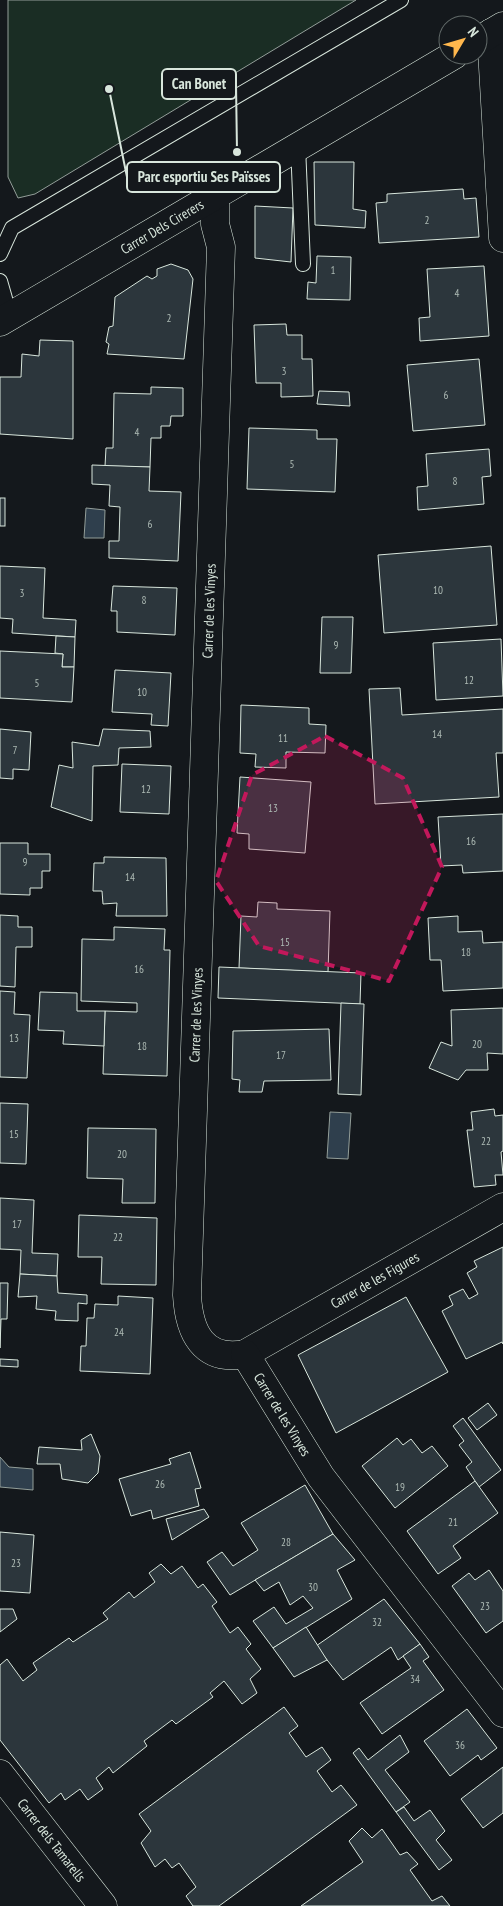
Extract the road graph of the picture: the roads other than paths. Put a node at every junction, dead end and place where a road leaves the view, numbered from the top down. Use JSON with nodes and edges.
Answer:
{"nodes":[{"id":1,"x":400,"y":0,"type":"edge"},
{"id":2,"x":491,"y":33,"type":"edge"},
{"id":3,"x":438,"y":64,"type":"edge"},
{"id":4,"x":298,"y":146,"type":"junction"},
{"id":5,"x":215,"y":195,"type":"junction"},
{"id":6,"x":503,"y":238,"type":"edge"},
{"id":7,"x":0,"y":254,"type":"edge"},
{"id":8,"x":303,"y":264,"type":"dead end"},
{"id":9,"x":0,"y":281,"type":"edge"},
{"id":10,"x":5,"y":320,"type":"edge"},
{"id":11,"x":503,"y":1207,"type":"edge"},
{"id":12,"x":245,"y":1354,"type":"junction"},
{"id":13,"x":503,"y":1713,"type":"edge"},
{"id":14,"x":0,"y":1774,"type":"edge"},
{"id":15,"x":103,"y":1906,"type":"edge"}],
"edges":[{"from":1,"to":7,"type":"lane"},
{"from":2,"to":6,"type":"street"},
{"from":3,"to":4,"type":"street","name":"Carrer Dels Cirerers"},
{"from":4,"to":5,"type":"street","name":"Carrer Dels Cirerers"},
{"from":4,"to":8,"type":"lane"},
{"from":5,"to":10,"type":"street","name":"Carrer Dels Cirerers"},
{"from":5,"to":12,"type":"street","name":"Carrer de les Vinyes"},
{"from":9,"to":10,"type":"lane"},
{"from":11,"to":12,"type":"street","name":"Carrer de les Figures"},
{"from":12,"to":13,"type":"street","name":"Carrer de les Vinyes"},
{"from":14,"to":15,"type":"street","name":"Carrer dels Tamarells"}]}
